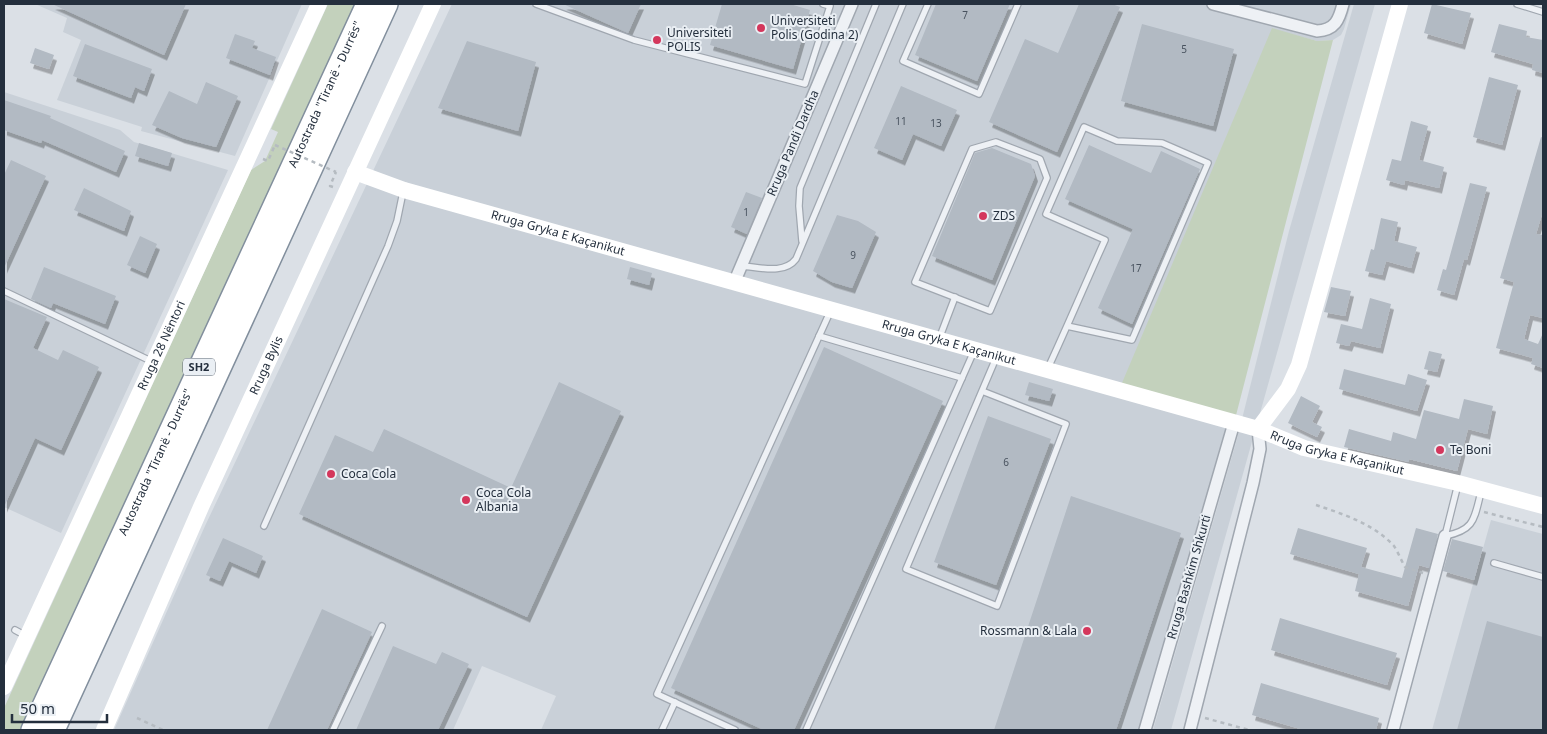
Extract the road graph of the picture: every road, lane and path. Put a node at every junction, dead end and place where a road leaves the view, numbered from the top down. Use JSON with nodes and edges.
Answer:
{"nodes":[{"id":1,"x":319,"y":4,"type":"edge"},
{"id":2,"x":367,"y":4,"type":"edge"},
{"id":3,"x":387,"y":4,"type":"edge"},
{"id":4,"x":433,"y":4,"type":"edge"},
{"id":5,"x":536,"y":4,"type":"edge"},
{"id":6,"x":823,"y":4,"type":"edge"},
{"id":7,"x":852,"y":4,"type":"edge"},
{"id":8,"x":876,"y":4,"type":"edge"},
{"id":9,"x":904,"y":4,"type":"edge"},
{"id":10,"x":928,"y":4,"type":"edge"},
{"id":11,"x":1018,"y":4,"type":"edge"},
{"id":12,"x":1213,"y":4,"type":"edge"},
{"id":13,"x":1343,"y":4,"type":"edge"},
{"id":14,"x":1400,"y":4,"type":"edge"},
{"id":15,"x":1517,"y":4,"type":"edge"},
{"id":16,"x":1543,"y":12,"type":"edge"},
{"id":17,"x":269,"y":158,"type":"dead end"},
{"id":18,"x":355,"y":172,"type":"junction"},
{"id":19,"x":330,"y":186,"type":"dead end"},
{"id":20,"x":404,"y":190,"type":"junction"},
{"id":21,"x":802,"y":243,"type":"junction"},
{"id":22,"x":741,"y":266,"type":"junction"},
{"id":23,"x":734,"y":283,"type":"junction"},
{"id":24,"x":4,"y":290,"type":"edge"},
{"id":25,"x":955,"y":297,"type":"junction"},
{"id":26,"x":831,"y":310,"type":"junction"},
{"id":27,"x":1067,"y":326,"type":"junction"},
{"id":28,"x":819,"y":336,"type":"junction"},
{"id":29,"x":938,"y":340,"type":"junction"},
{"id":30,"x":975,"y":350,"type":"junction"},
{"id":31,"x":997,"y":356,"type":"junction"},
{"id":32,"x":154,"y":362,"type":"junction"},
{"id":33,"x":1048,"y":370,"type":"junction"},
{"id":34,"x":962,"y":378,"type":"junction"},
{"id":35,"x":982,"y":391,"type":"junction"},
{"id":36,"x":1234,"y":423,"type":"junction"},
{"id":37,"x":1258,"y":430,"type":"junction"},
{"id":38,"x":1458,"y":483,"type":"junction"},
{"id":39,"x":1481,"y":490,"type":"junction"},
{"id":40,"x":1316,"y":504,"type":"dead end"},
{"id":41,"x":1543,"y":506,"type":"edge"},
{"id":42,"x":1476,"y":510,"type":"junction"},
{"id":43,"x":264,"y":526,"type":"dead end"},
{"id":44,"x":1543,"y":527,"type":"edge"},
{"id":45,"x":1445,"y":536,"type":"junction"},
{"id":46,"x":1494,"y":563,"type":"dead end"},
{"id":47,"x":1434,"y":577,"type":"junction"},
{"id":48,"x":1543,"y":577,"type":"edge"},
{"id":49,"x":382,"y":626,"type":"dead end"},
{"id":50,"x":4,"y":687,"type":"edge"},
{"id":51,"x":675,"y":702,"type":"junction"},
{"id":52,"x":1194,"y":715,"type":"junction"},
{"id":53,"x":137,"y":718,"type":"dead end"},
{"id":54,"x":32,"y":730,"type":"edge"},
{"id":55,"x":54,"y":730,"type":"edge"},
{"id":56,"x":104,"y":730,"type":"edge"},
{"id":57,"x":163,"y":730,"type":"edge"},
{"id":58,"x":334,"y":730,"type":"edge"},
{"id":59,"x":662,"y":730,"type":"edge"},
{"id":60,"x":735,"y":730,"type":"edge"},
{"id":61,"x":806,"y":730,"type":"edge"},
{"id":62,"x":1145,"y":730,"type":"edge"},
{"id":63,"x":1190,"y":730,"type":"edge"},
{"id":64,"x":1248,"y":730,"type":"edge"},
{"id":65,"x":1393,"y":730,"type":"edge"}],
"edges":[{"from":1,"to":32,"type":"street","name":"Rruga 28 Nëntori"},
{"from":2,"to":54,"type":"highway","name":"Autostrada \"Tiranë - Durrës\"","number":"SH2"},
{"from":3,"to":55,"type":"highway","name":"Autostrada \"Tiranë - Durrës\"","number":"SH2"},
{"from":4,"to":18,"type":"street","name":"Rruga Bylis"},
{"from":5,"to":6,"type":"lane"},
{"from":7,"to":22,"type":"street","name":"Rruga Pandi Dardha"},
{"from":8,"to":21,"type":"lane"},
{"from":9,"to":21,"type":"lane"},
{"from":10,"to":11,"type":"lane"},
{"from":12,"to":13,"type":"street"},
{"from":14,"to":37,"type":"street"},
{"from":15,"to":16,"type":"lane"},
{"from":17,"to":19,"type":"path","bridge":true},
{"from":18,"to":20,"type":"street","name":"Rruga Gryka E Kaçanikut"},
{"from":18,"to":56,"type":"street","name":"Rruga Bylis"},
{"from":20,"to":23,"type":"street","name":"Rruga Gryka E Kaçanikut"},
{"from":20,"to":43,"type":"lane"},
{"from":21,"to":22,"type":"lane"},
{"from":22,"to":23,"type":"street","name":"Rruga Pandi Dardha"},
{"from":23,"to":26,"type":"street","name":"Rruga Gryka E Kaçanikut"},
{"from":24,"to":32,"type":"lane"},
{"from":25,"to":25,"type":"lane"},
{"from":25,"to":29,"type":"lane"},
{"from":26,"to":28,"type":"lane"},
{"from":26,"to":29,"type":"street","name":"Rruga Gryka E Kaçanikut"},
{"from":27,"to":27,"type":"lane"},
{"from":27,"to":33,"type":"lane"},
{"from":28,"to":34,"type":"lane"},
{"from":28,"to":51,"type":"lane"},
{"from":29,"to":30,"type":"street","name":"Rruga Gryka E Kaçanikut"},
{"from":30,"to":31,"type":"street","name":"Rruga Gryka E Kaçanikut"},
{"from":30,"to":34,"type":"lane"},
{"from":31,"to":33,"type":"street","name":"Rruga Gryka E Kaçanikut"},
{"from":31,"to":35,"type":"lane"},
{"from":32,"to":50,"type":"street","name":"Rruga 28 Nëntori"},
{"from":33,"to":36,"type":"street","name":"Rruga Gryka E Kaçanikut"},
{"from":34,"to":61,"type":"lane"},
{"from":35,"to":35,"type":"lane"},
{"from":36,"to":37,"type":"street","name":"Rruga Gryka E Kaçanikut"},
{"from":36,"to":62,"type":"street","name":"Rruga Bashkim Shkurti"},
{"from":37,"to":38,"type":"street","name":"Rruga Gryka E Kaçanikut"},
{"from":37,"to":52,"type":"street"},
{"from":38,"to":39,"type":"street","name":"Rruga Gryka E Kaçanikut"},
{"from":38,"to":45,"type":"lane"},
{"from":39,"to":41,"type":"street","name":"Rruga Gryka E Kaçanikut"},
{"from":39,"to":42,"type":"lane"},
{"from":40,"to":47,"type":"path"},
{"from":42,"to":44,"type":"path"},
{"from":42,"to":45,"type":"lane"},
{"from":45,"to":47,"type":"street"},
{"from":46,"to":48,"type":"lane"},
{"from":47,"to":65,"type":"street"},
{"from":49,"to":58,"type":"lane"},
{"from":51,"to":59,"type":"lane"},
{"from":51,"to":60,"type":"lane"},
{"from":52,"to":63,"type":"street"},
{"from":52,"to":64,"type":"path"},
{"from":53,"to":57,"type":"path"}]}
